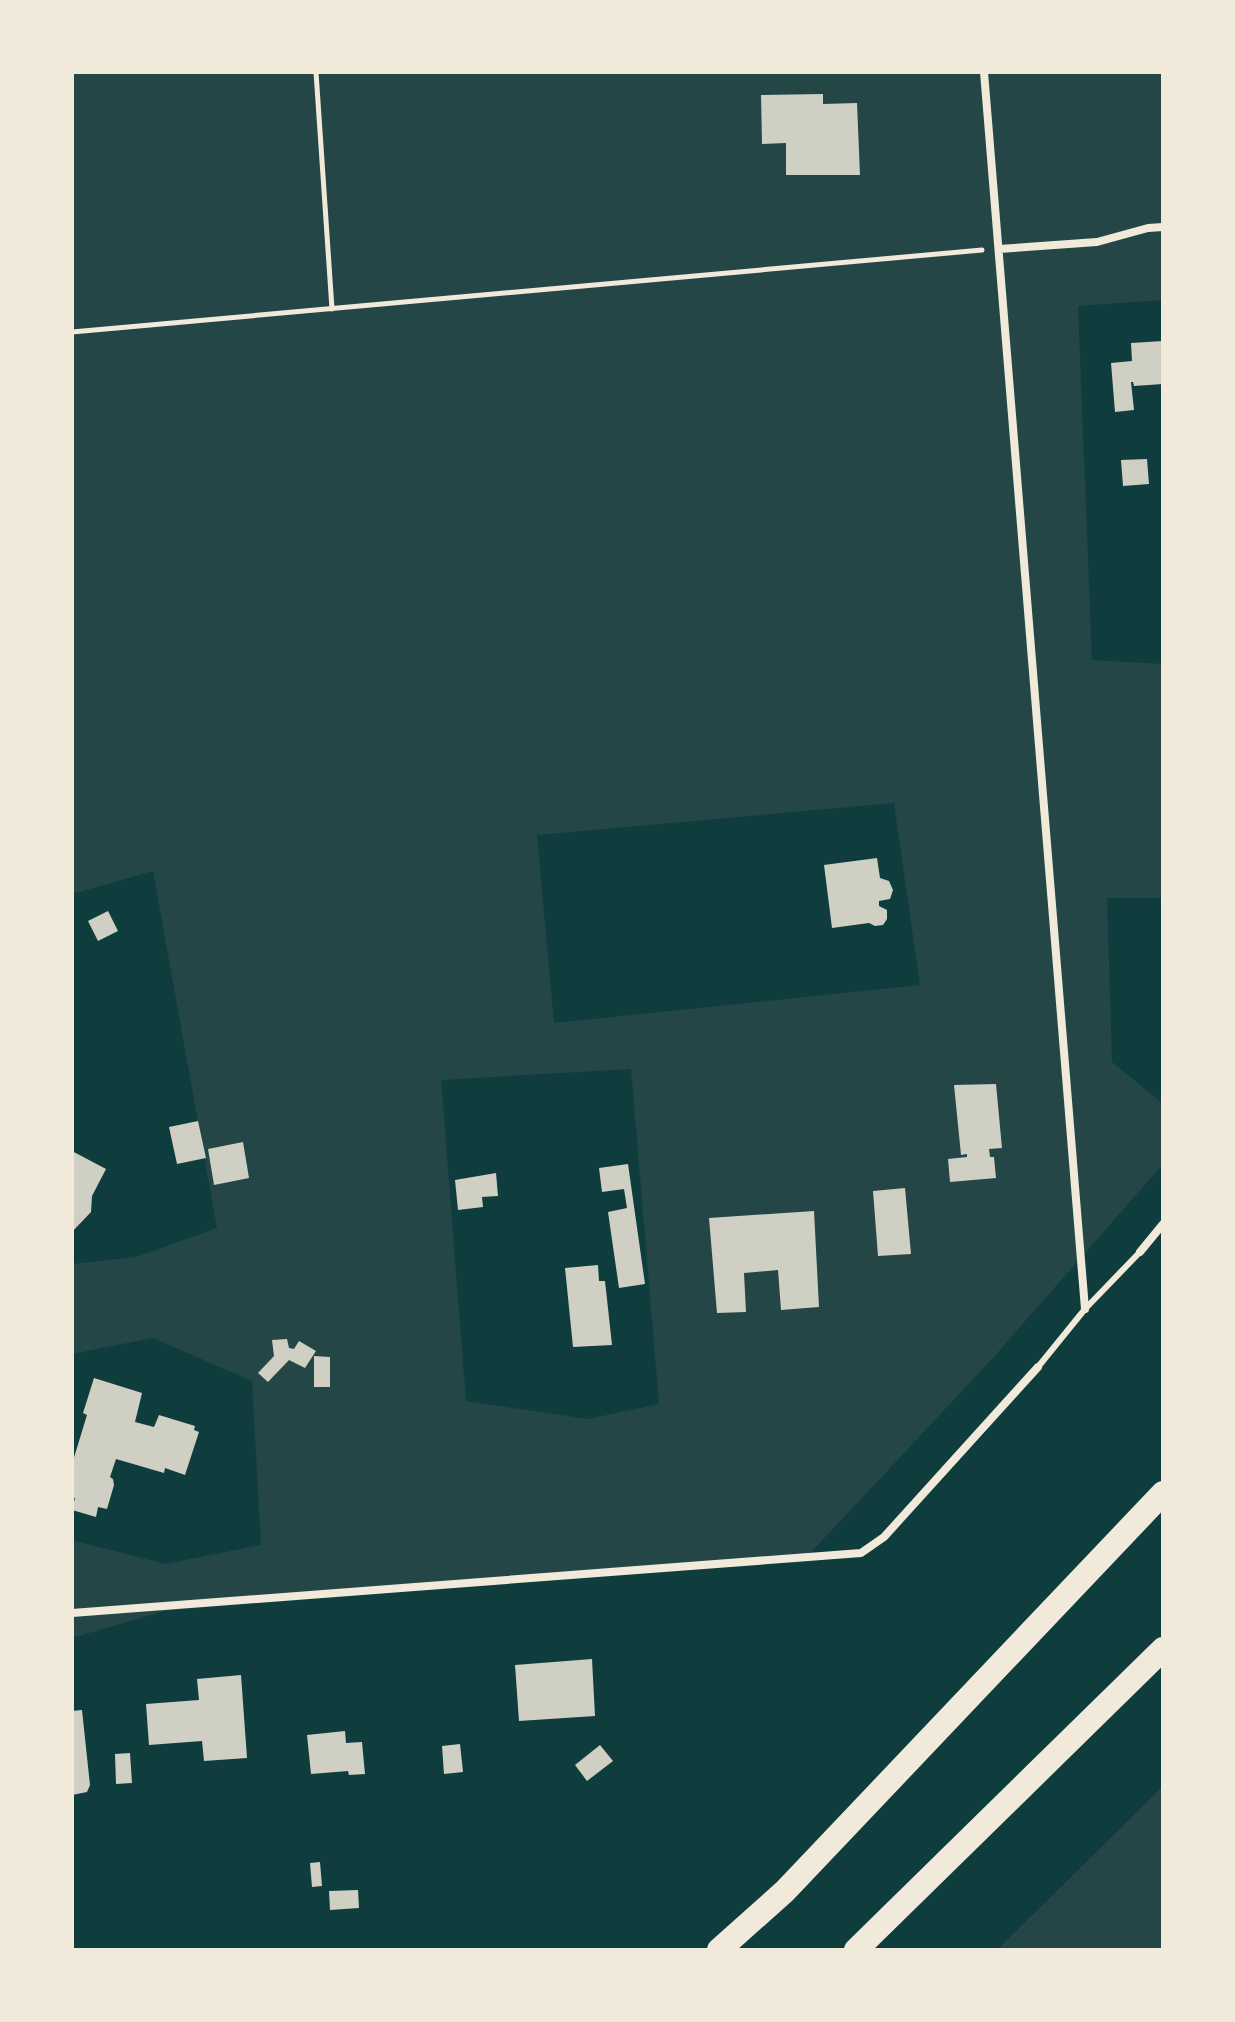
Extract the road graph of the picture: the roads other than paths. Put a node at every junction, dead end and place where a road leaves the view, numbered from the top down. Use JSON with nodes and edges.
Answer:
{"nodes":[{"id":1,"x":984,"y":72,"type":"edge"},
{"id":2,"x":1163,"y":227,"type":"edge"},
{"id":3,"x":999,"y":249,"type":"junction"},
{"id":4,"x":1163,"y":1224,"type":"edge"},
{"id":5,"x":1140,"y":1252,"type":"joint"},
{"id":6,"x":1085,"y":1309,"type":"junction"},
{"id":7,"x":1038,"y":1367,"type":"joint"},
{"id":8,"x":1163,"y":1493,"type":"edge"},
{"id":9,"x":72,"y":1613,"type":"edge"},
{"id":10,"x":1163,"y":1649,"type":"edge"},
{"id":11,"x":719,"y":1950,"type":"edge"},
{"id":12,"x":856,"y":1950,"type":"edge"}],
"edges":[{"from":1,"to":3,"type":"street"},
{"from":2,"to":3,"type":"street"},
{"from":3,"to":6,"type":"street"},
{"from":4,"to":5,"type":"street"},
{"from":5,"to":6,"type":"lane"},
{"from":6,"to":7,"type":"lane"},
{"from":7,"to":9,"type":"street"},
{"from":8,"to":11,"type":"highway"},
{"from":10,"to":12,"type":"highway"}]}
